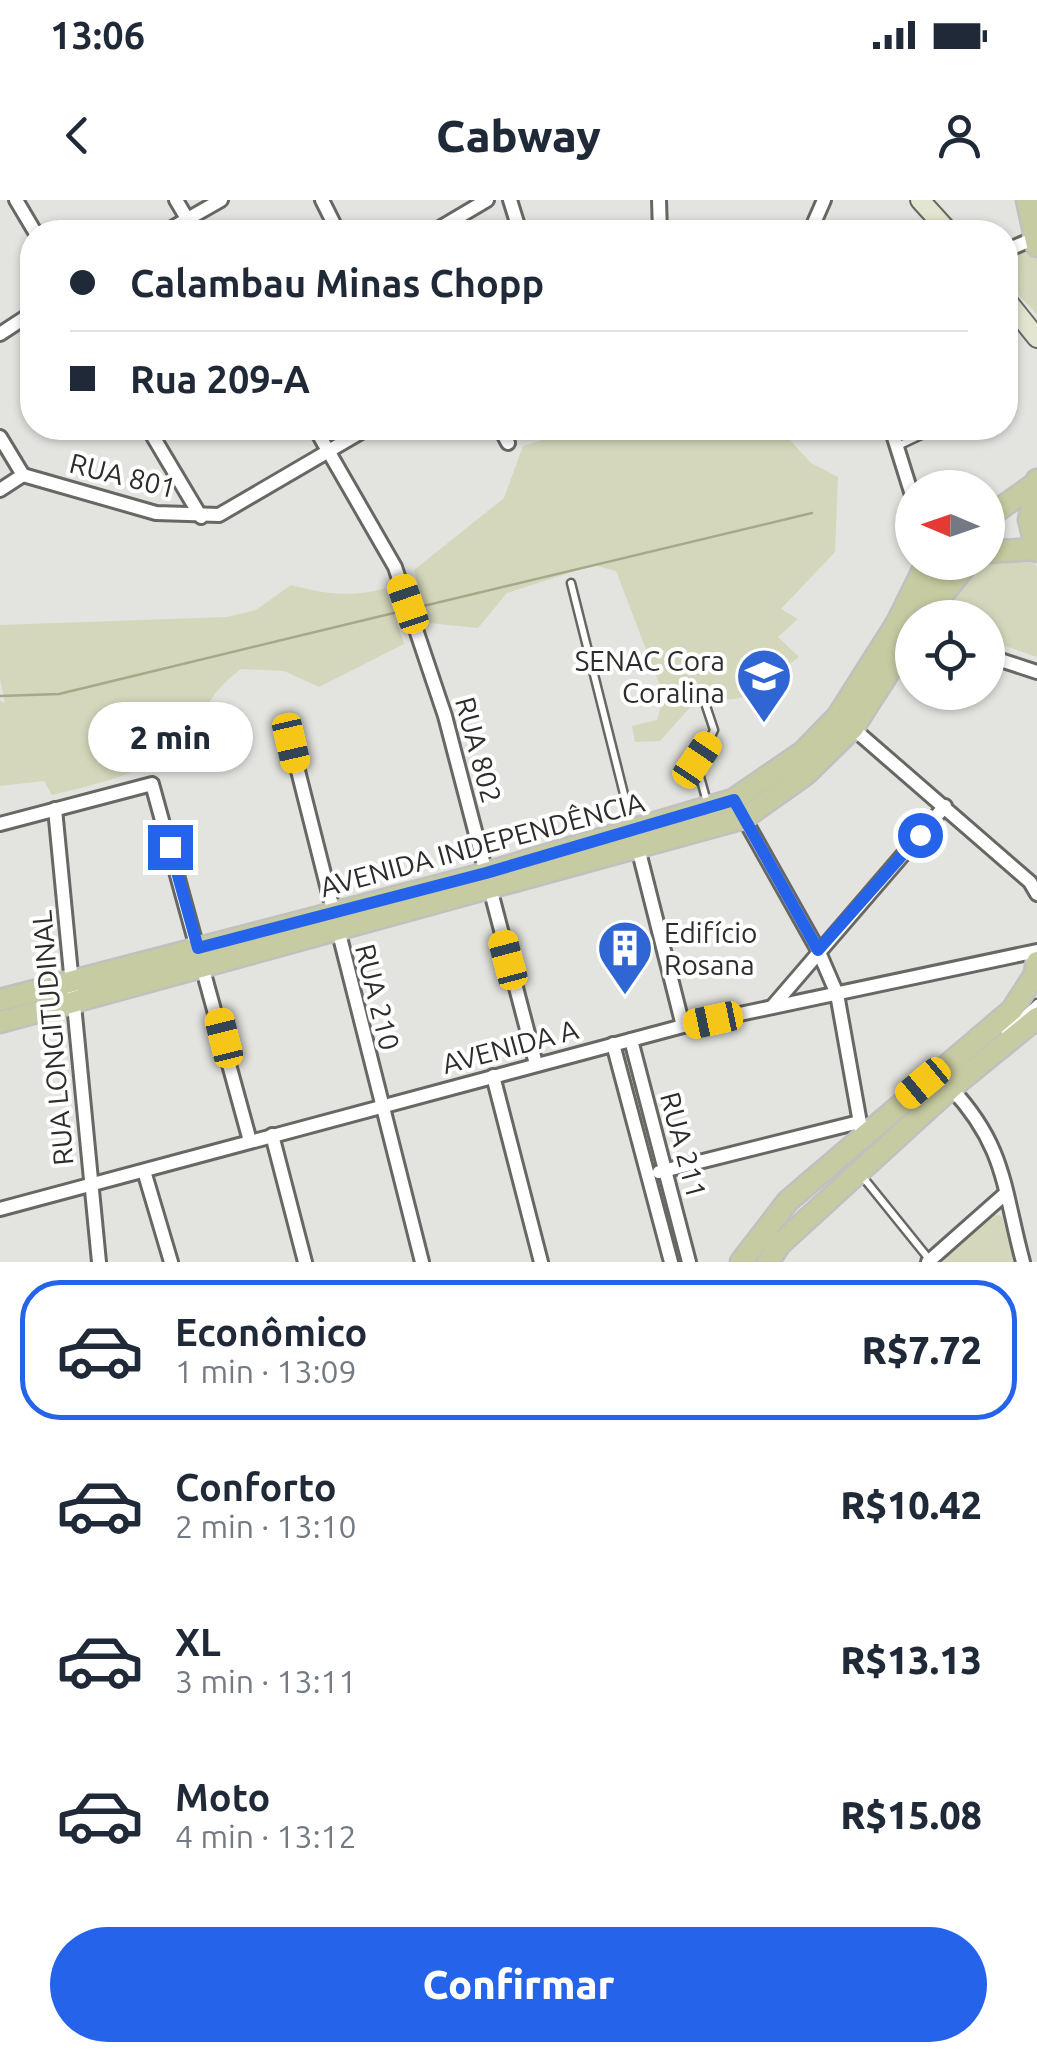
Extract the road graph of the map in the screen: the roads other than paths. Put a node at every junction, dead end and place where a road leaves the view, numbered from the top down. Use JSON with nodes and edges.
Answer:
{"nodes":[{"id":1,"x":176,"y":200,"type":"edge"},
{"id":2,"x":221,"y":200,"type":"edge"},
{"id":3,"x":487,"y":200,"type":"edge"},
{"id":4,"x":920,"y":200,"type":"edge"},
{"id":5,"x":1027,"y":200,"type":"edge"},
{"id":6,"x":187,"y":220,"type":"joint"},
{"id":7,"x":453,"y":220,"type":"edge"},
{"id":8,"x":938,"y":220,"type":"edge"},
{"id":9,"x":1036,"y":240,"type":"edge"},
{"id":10,"x":1018,"y":314,"type":"edge"},
{"id":11,"x":1037,"y":338,"type":"edge"},
{"id":12,"x":0,"y":437,"type":"edge"},
{"id":13,"x":155,"y":440,"type":"edge"},
{"id":14,"x":323,"y":440,"type":"edge"},
{"id":15,"x":347,"y":440,"type":"edge"},
{"id":16,"x":506,"y":440,"type":"edge"},
{"id":17,"x":898,"y":440,"type":"edge"},
{"id":18,"x":909,"y":440,"type":"edge"},
{"id":19,"x":508,"y":444,"type":"dead end"},
{"id":20,"x":900,"y":444,"type":"junction"},
{"id":21,"x":329,"y":450,"type":"junction"},
{"id":22,"x":906,"y":470,"type":"edge"},
{"id":23,"x":23,"y":475,"type":"junction"},
{"id":24,"x":1036,"y":482,"type":"edge"},
{"id":25,"x":0,"y":490,"type":"edge"},
{"id":26,"x":1005,"y":506,"type":"edge"},
{"id":27,"x":202,"y":517,"type":"junction"},
{"id":28,"x":1036,"y":550,"type":"edge"},
{"id":29,"x":1005,"y":551,"type":"edge"},
{"id":30,"x":915,"y":580,"type":"edge"},
{"id":31,"x":955,"y":580,"type":"edge"},
{"id":32,"x":571,"y":583,"type":"dead end"},
{"id":33,"x":939,"y":600,"type":"edge"},
{"id":34,"x":895,"y":659,"type":"edge"},
{"id":35,"x":1005,"y":662,"type":"edge"},
{"id":36,"x":1037,"y":672,"type":"edge"},
{"id":37,"x":705,"y":703,"type":"dead end"},
{"id":38,"x":846,"y":722,"type":"junction"},
{"id":39,"x":291,"y":743,"type":"dead end"},
{"id":40,"x":946,"y":806,"type":"junction"},
{"id":41,"x":708,"y":808,"type":"junction"},
{"id":42,"x":55,"y":809,"type":"junction"},
{"id":43,"x":739,"y":809,"type":"junction"},
{"id":44,"x":0,"y":824,"type":"edge"},
{"id":45,"x":636,"y":841,"type":"junction"},
{"id":46,"x":488,"y":882,"type":"junction"},
{"id":47,"x":1035,"y":885,"type":"edge"},
{"id":48,"x":334,"y":924,"type":"junction"},
{"id":49,"x":198,"y":948,"type":"junction"},
{"id":50,"x":818,"y":950,"type":"junction"},
{"id":51,"x":1037,"y":951,"type":"edge"},
{"id":52,"x":206,"y":969,"type":"junction"},
{"id":53,"x":1036,"y":974,"type":"edge"},
{"id":54,"x":73,"y":992,"type":"junction"},
{"id":55,"x":837,"y":994,"type":"junction"},
{"id":56,"x":0,"y":1000,"type":"edge"},
{"id":57,"x":1037,"y":1003,"type":"edge"},
{"id":58,"x":772,"y":1007,"type":"junction"},
{"id":59,"x":1037,"y":1018,"type":"edge"},
{"id":60,"x":0,"y":1022,"type":"edge"},
{"id":61,"x":683,"y":1026,"type":"junction"},
{"id":62,"x":1002,"y":1034,"type":"junction"},
{"id":63,"x":631,"y":1040,"type":"junction"},
{"id":64,"x":613,"y":1044,"type":"junction"},
{"id":65,"x":536,"y":1064,"type":"junction"},
{"id":66,"x":494,"y":1076,"type":"junction"},
{"id":67,"x":951,"y":1088,"type":"junction"},
{"id":68,"x":380,"y":1107,"type":"junction"},
{"id":69,"x":860,"y":1128,"type":"junction"},
{"id":70,"x":272,"y":1135,"type":"junction"},
{"id":71,"x":250,"y":1141,"type":"junction"},
{"id":72,"x":144,"y":1171,"type":"junction"},
{"id":73,"x":664,"y":1171,"type":"junction"},
{"id":74,"x":858,"y":1172,"type":"junction"},
{"id":75,"x":647,"y":1175,"type":"junction"},
{"id":76,"x":90,"y":1188,"type":"junction"},
{"id":77,"x":1005,"y":1194,"type":"junction"},
{"id":78,"x":0,"y":1209,"type":"edge"},
{"id":79,"x":748,"y":1261,"type":"edge"},
{"id":80,"x":929,"y":1261,"type":"edge"},
{"id":81,"x":100,"y":1262,"type":"edge"},
{"id":82,"x":171,"y":1262,"type":"edge"},
{"id":83,"x":305,"y":1262,"type":"edge"},
{"id":84,"x":422,"y":1262,"type":"edge"},
{"id":85,"x":541,"y":1262,"type":"edge"},
{"id":86,"x":671,"y":1262,"type":"edge"},
{"id":87,"x":690,"y":1262,"type":"edge"},
{"id":88,"x":1022,"y":1262,"type":"edge"}],
"edges":[{"from":1,"to":6,"type":"street"},
{"from":2,"to":6,"type":"street"},
{"from":3,"to":7,"type":"street"},
{"from":4,"to":8,"type":"street"},
{"from":5,"to":9,"type":"main road"},
{"from":10,"to":11,"type":"street"},
{"from":12,"to":23,"type":"street"},
{"from":13,"to":27,"type":"street"},
{"from":14,"to":21,"type":"street","name":"RUA 802"},
{"from":15,"to":21,"type":"street","name":"RUA 801"},
{"from":16,"to":19,"type":"street"},
{"from":17,"to":20,"type":"street"},
{"from":18,"to":20,"type":"lane"},
{"from":20,"to":22,"type":"street"},
{"from":21,"to":27,"type":"street","name":"RUA 801"},
{"from":21,"to":46,"type":"street","name":"RUA 802"},
{"from":23,"to":25,"type":"street"},
{"from":23,"to":27,"type":"street","name":"RUA 801"},
{"from":24,"to":26,"type":"main road"},
{"from":24,"to":28,"type":"main road"},
{"from":28,"to":29,"type":"main road"},
{"from":30,"to":38,"type":"main road","name":"AVENIDA INDEPENDÊNCIA"},
{"from":31,"to":33,"type":"main road"},
{"from":32,"to":45,"type":"lane"},
{"from":34,"to":38,"type":"main road","name":"AVENIDA INDEPENDÊNCIA"},
{"from":35,"to":36,"type":"street"},
{"from":37,"to":41,"type":"lane"},
{"from":38,"to":40,"type":"street"},
{"from":38,"to":43,"type":"main road","name":"AVENIDA INDEPENDÊNCIA"},
{"from":39,"to":48,"type":"street","name":"RUA 210"},
{"from":40,"to":47,"type":"street"},
{"from":40,"to":50,"type":"street"},
{"from":41,"to":43,"type":"main road","name":"AVENIDA INDEPENDÊNCIA"},
{"from":41,"to":45,"type":"main road","name":"AVENIDA INDEPENDÊNCIA"},
{"from":42,"to":44,"type":"street"},
{"from":42,"to":49,"type":"street"},
{"from":42,"to":54,"type":"street","name":"RUA LONGITUDINAL"},
{"from":43,"to":45,"type":"main road","name":"AVENIDA INDEPENDÊNCIA"},
{"from":43,"to":50,"type":"street"},
{"from":45,"to":46,"type":"main road","name":"AVENIDA INDEPENDÊNCIA"},
{"from":45,"to":61,"type":"street"},
{"from":46,"to":48,"type":"main road","name":"AVENIDA INDEPENDÊNCIA"},
{"from":46,"to":65,"type":"street","name":"RUA 802"},
{"from":48,"to":49,"type":"main road","name":"AVENIDA INDEPENDÊNCIA"},
{"from":48,"to":52,"type":"main road","name":"AVENIDA INDEPENDÊNCIA"},
{"from":48,"to":68,"type":"street","name":"RUA 210"},
{"from":49,"to":52,"type":"street"},
{"from":49,"to":54,"type":"main road","name":"AVENIDA INDEPENDÊNCIA"},
{"from":50,"to":55,"type":"street"},
{"from":50,"to":58,"type":"street"},
{"from":51,"to":55,"type":"street","name":"AVENIDA A"},
{"from":52,"to":54,"type":"main road","name":"AVENIDA INDEPENDÊNCIA"},
{"from":52,"to":71,"type":"street"},
{"from":53,"to":62,"type":"lane"},
{"from":53,"to":69,"type":"main road"},
{"from":54,"to":56,"type":"main road","name":"AVENIDA INDEPENDÊNCIA"},
{"from":54,"to":60,"type":"main road","name":"AVENIDA INDEPENDÊNCIA"},
{"from":54,"to":76,"type":"street","name":"RUA LONGITUDINAL"},
{"from":55,"to":58,"type":"street","name":"AVENIDA A"},
{"from":55,"to":69,"type":"street"},
{"from":57,"to":62,"type":"lane"},
{"from":58,"to":61,"type":"street","name":"AVENIDA A"},
{"from":59,"to":67,"type":"main road"},
{"from":61,"to":63,"type":"street","name":"AVENIDA A"},
{"from":62,"to":79,"type":"lane"},
{"from":63,"to":64,"type":"street","name":"AVENIDA A"},
{"from":63,"to":73,"type":"street","name":"RUA 211"},
{"from":64,"to":65,"type":"street","name":"AVENIDA A"},
{"from":64,"to":75,"type":"street","name":"RUA 211"},
{"from":65,"to":66,"type":"street","name":"AVENIDA A"},
{"from":66,"to":68,"type":"street","name":"AVENIDA A"},
{"from":66,"to":85,"type":"street"},
{"from":67,"to":74,"type":"main road"},
{"from":67,"to":77,"type":"street"},
{"from":68,"to":70,"type":"street","name":"AVENIDA A"},
{"from":68,"to":84,"type":"street","name":"RUA 210"},
{"from":69,"to":73,"type":"street"},
{"from":69,"to":79,"type":"main road"},
{"from":70,"to":71,"type":"street","name":"AVENIDA A"},
{"from":70,"to":83,"type":"street"},
{"from":71,"to":72,"type":"street","name":"AVENIDA A"},
{"from":72,"to":76,"type":"street","name":"AVENIDA A"},
{"from":72,"to":82,"type":"street"},
{"from":73,"to":75,"type":"street"},
{"from":73,"to":87,"type":"street","name":"RUA 211"},
{"from":74,"to":79,"type":"main road"},
{"from":74,"to":80,"type":"lane"},
{"from":75,"to":86,"type":"street","name":"RUA 211"},
{"from":76,"to":78,"type":"street","name":"AVENIDA A"},
{"from":76,"to":81,"type":"street","name":"RUA LONGITUDINAL"},
{"from":77,"to":80,"type":"street"},
{"from":77,"to":88,"type":"street"}]}
